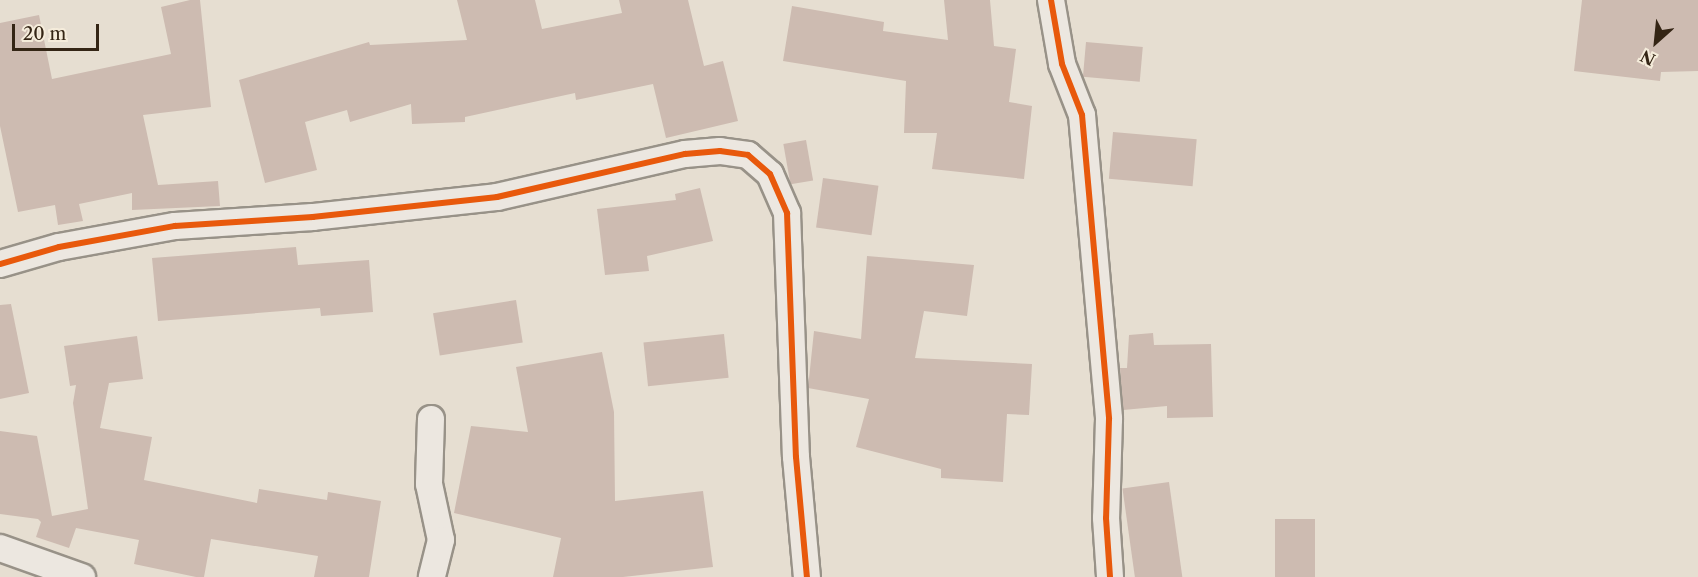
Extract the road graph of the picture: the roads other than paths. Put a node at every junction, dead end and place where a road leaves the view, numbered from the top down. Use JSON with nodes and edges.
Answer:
{"nodes":[{"id":1,"x":1051,"y":0,"type":"edge"},
{"id":2,"x":0,"y":264,"type":"edge"},
{"id":3,"x":430,"y":419,"type":"dead end"},
{"id":4,"x":0,"y":548,"type":"edge"},
{"id":5,"x":82,"y":577,"type":"edge"},
{"id":6,"x":432,"y":577,"type":"edge"},
{"id":7,"x":807,"y":577,"type":"edge"},
{"id":8,"x":1110,"y":577,"type":"edge"}],
"edges":[{"from":1,"to":8,"type":"street"},
{"from":2,"to":7,"type":"street"},
{"from":3,"to":6,"type":"street"},
{"from":4,"to":5,"type":"street"}]}
